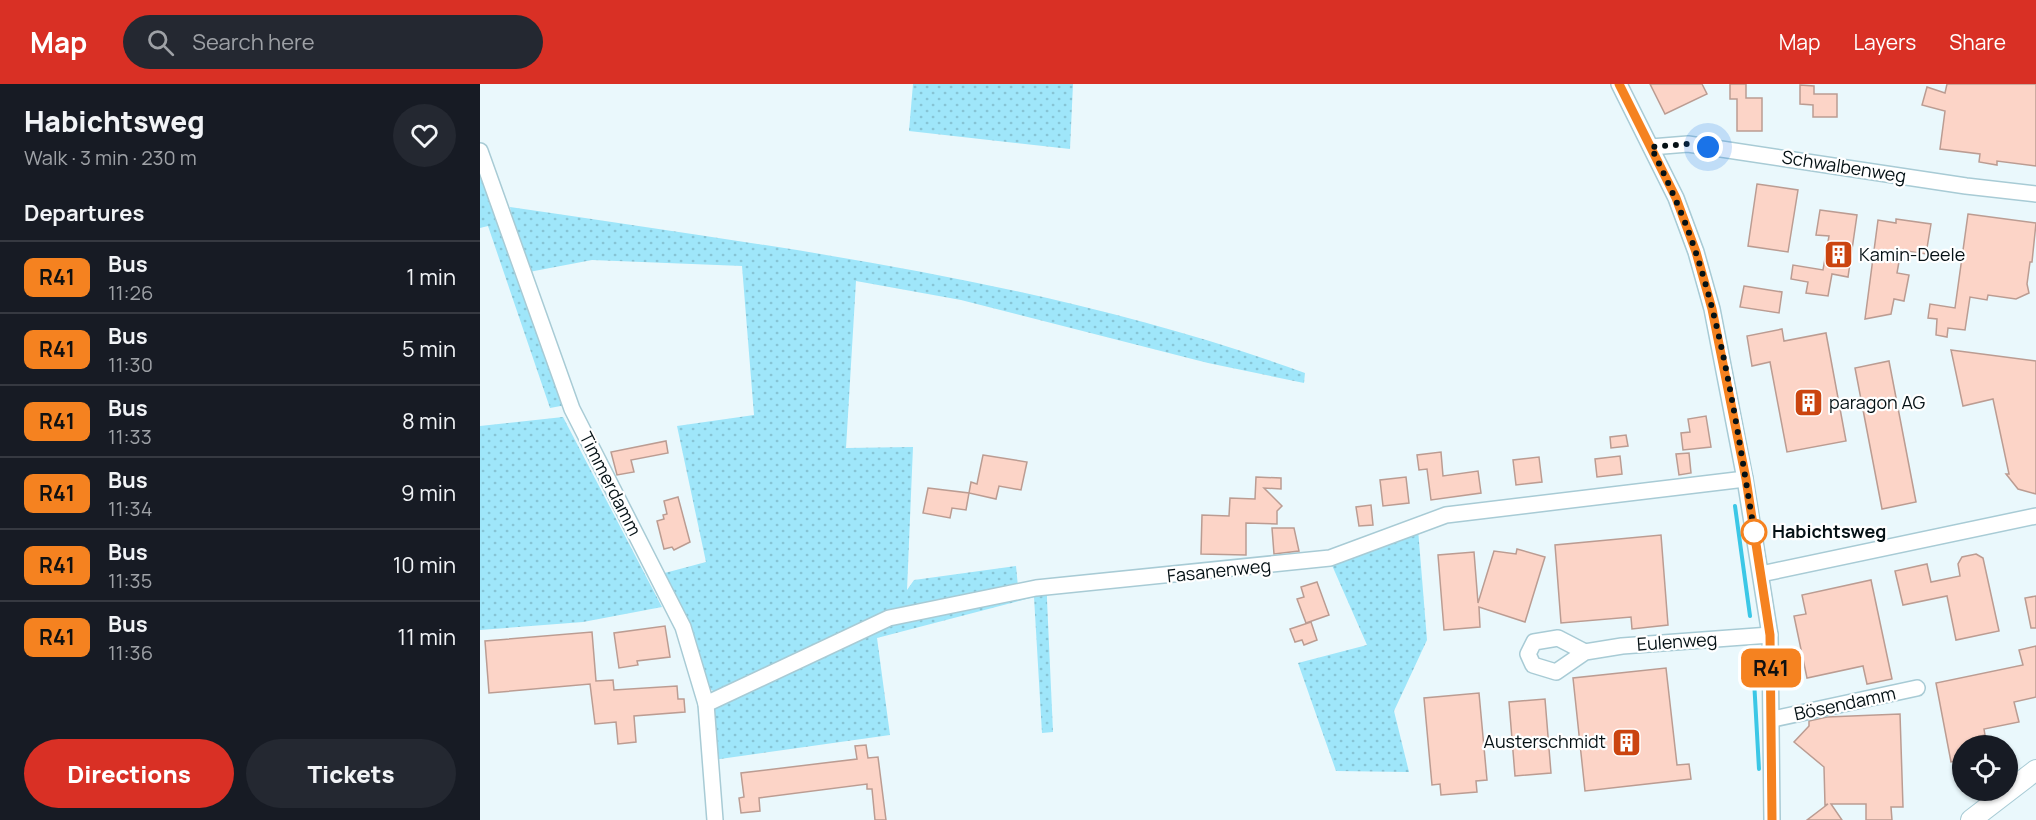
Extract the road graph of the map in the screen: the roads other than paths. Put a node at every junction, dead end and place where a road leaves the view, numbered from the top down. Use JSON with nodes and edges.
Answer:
{"nodes":[{"id":1,"x":1619,"y":84,"type":"edge"},
{"id":2,"x":1651,"y":147,"type":"junction"},
{"id":3,"x":480,"y":151,"type":"edge"},
{"id":4,"x":2036,"y":194,"type":"edge"},
{"id":5,"x":1746,"y":479,"type":"junction"},
{"id":6,"x":2036,"y":516,"type":"edge"},
{"id":7,"x":1761,"y":574,"type":"junction"},
{"id":8,"x":1770,"y":635,"type":"junction"},
{"id":9,"x":1585,"y":652,"type":"dead end"},
{"id":10,"x":1917,"y":688,"type":"dead end"},
{"id":11,"x":706,"y":704,"type":"junction"},
{"id":12,"x":1773,"y":719,"type":"junction"},
{"id":13,"x":2036,"y":770,"type":"edge"},
{"id":14,"x":715,"y":820,"type":"edge"},
{"id":15,"x":1772,"y":820,"type":"edge"},
{"id":16,"x":1971,"y":820,"type":"edge"}],
"edges":[{"from":1,"to":2,"type":"street","name":"Bösendamm"},
{"from":2,"to":4,"type":"street","name":"Schwalbenweg"},
{"from":2,"to":5,"type":"street","name":"Bösendamm"},
{"from":3,"to":11,"type":"street","name":"Timmerdamm"},
{"from":5,"to":7,"type":"street","name":"Bösendamm"},
{"from":5,"to":11,"type":"street","name":"Fasanenweg"},
{"from":6,"to":7,"type":"street"},
{"from":7,"to":8,"type":"street","name":"Bösendamm"},
{"from":8,"to":9,"type":"street","name":"Eulenweg"},
{"from":8,"to":12,"type":"street","name":"Bösendamm"},
{"from":10,"to":12,"type":"street","name":"Bösendamm"},
{"from":11,"to":14,"type":"street","name":"Timmerdamm"},
{"from":12,"to":15,"type":"street","name":"Bösendamm"},
{"from":13,"to":16,"type":"main road"}]}
